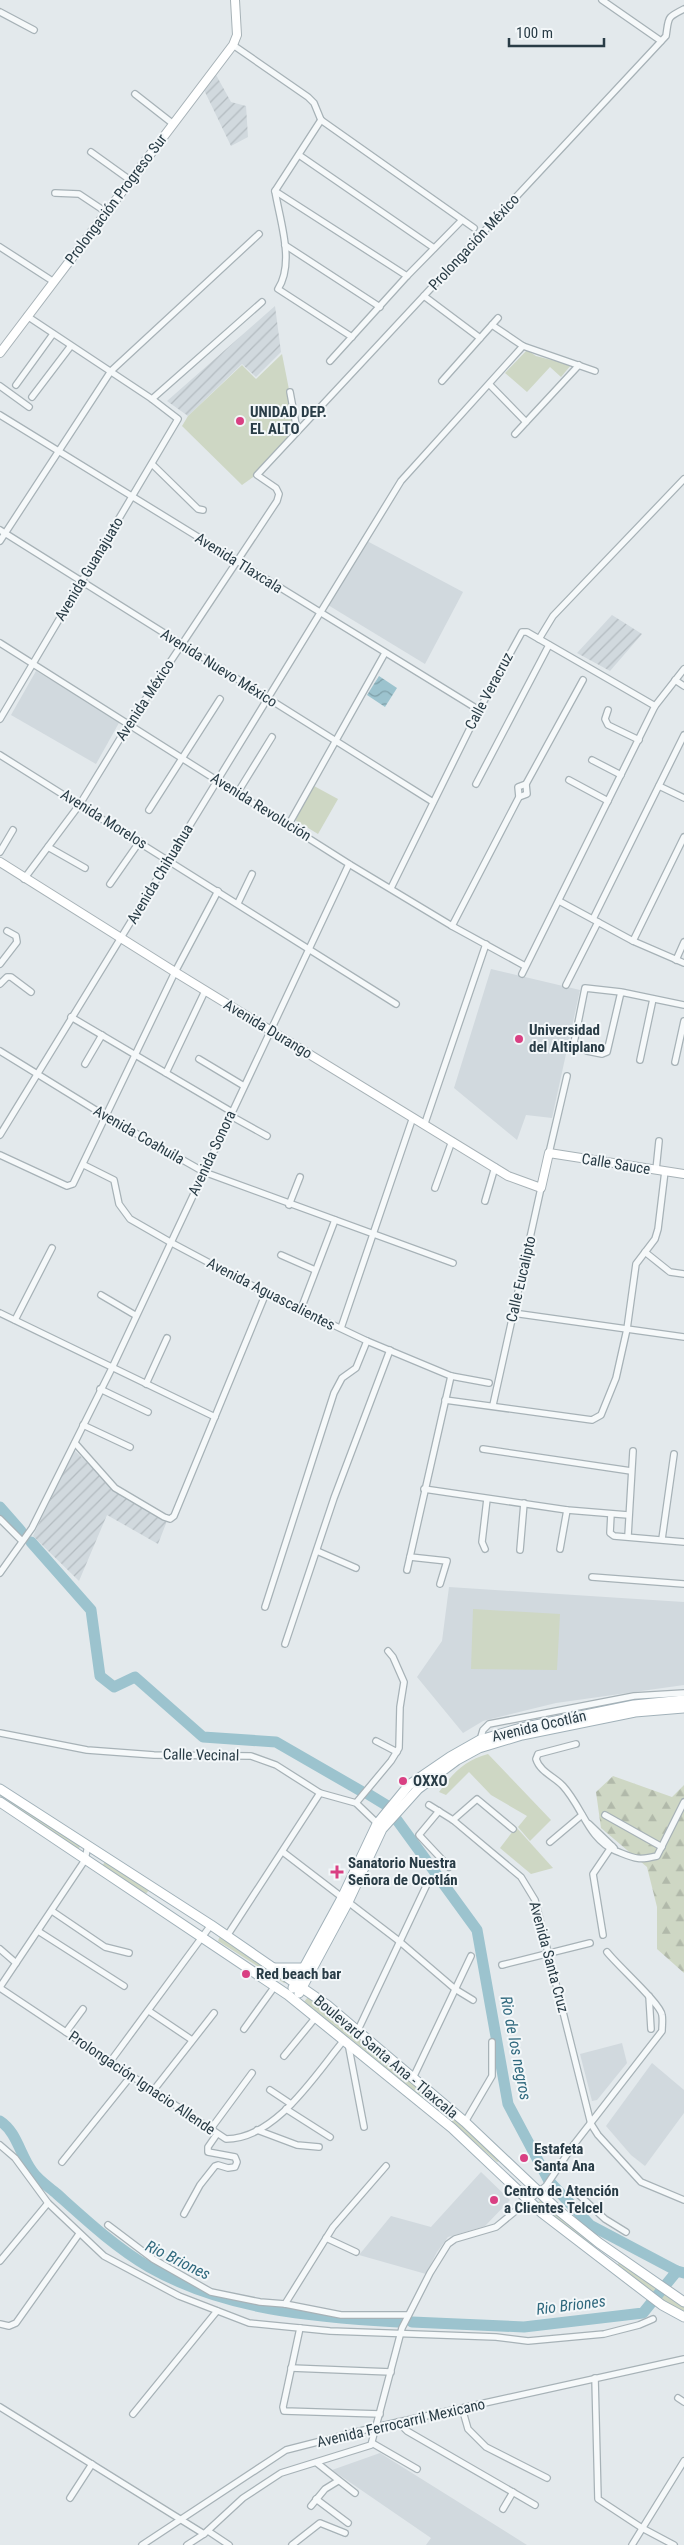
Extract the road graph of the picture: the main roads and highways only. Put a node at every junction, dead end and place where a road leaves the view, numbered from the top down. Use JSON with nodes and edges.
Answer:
{"nodes":[{"id":1,"x":684,"y":1700,"type":"edge"},
{"id":2,"x":684,"y":1708,"type":"edge"},
{"id":3,"x":0,"y":1789,"type":"edge"},
{"id":4,"x":0,"y":1802,"type":"edge"},
{"id":5,"x":398,"y":1805,"type":"junction"},
{"id":6,"x":162,"y":1893,"type":"junction"},
{"id":7,"x":154,"y":1906,"type":"junction"},
{"id":8,"x":274,"y":1968,"type":"junction"},
{"id":9,"x":308,"y":1970,"type":"junction"},
{"id":10,"x":298,"y":1986,"type":"junction"},
{"id":11,"x":291,"y":1997,"type":"junction"},
{"id":12,"x":326,"y":2005,"type":"junction"},
{"id":13,"x":428,"y":2109,"type":"junction"},
{"id":14,"x":454,"y":2114,"type":"junction"},
{"id":15,"x":599,"y":2243,"type":"junction"},
{"id":16,"x":592,"y":2252,"type":"junction"},
{"id":17,"x":621,"y":2259,"type":"junction"},
{"id":18,"x":614,"y":2269,"type":"junction"},
{"id":19,"x":681,"y":2301,"type":"edge"},
{"id":20,"x":684,"y":2317,"type":"edge"}],
"edges":[{"from":1,"to":5,"type":"main road","name":"Avenida Ocotlán"},
{"from":2,"to":5,"type":"main road","name":"Avenida Ocotlán"},
{"from":3,"to":6,"type":"main road","name":"Boulevard Santa Ana - Tlaxcala"},
{"from":4,"to":7,"type":"main road","name":"Boulevard Santa Ana - Tlaxcala"},
{"from":5,"to":9,"type":"main road","name":"Avenida Ocotlán"},
{"from":6,"to":7,"type":"main road"},
{"from":6,"to":8,"type":"main road","name":"Boulevard Santa Ana - Tlaxcala"},
{"from":7,"to":11,"type":"main road","name":"Boulevard Santa Ana - Tlaxcala"},
{"from":8,"to":9,"type":"main road"},
{"from":8,"to":10,"type":"main road","name":"Boulevard Santa Ana - Tlaxcala"},
{"from":9,"to":10,"type":"main road","name":"Avenida Ocotlán"},
{"from":9,"to":12,"type":"main road"},
{"from":10,"to":11,"type":"main road","name":"Avenida Ocotlán"},
{"from":10,"to":12,"type":"main road","name":"Boulevard Santa Ana - Tlaxcala"},
{"from":11,"to":13,"type":"main road","name":"Boulevard Santa Ana - Tlaxcala"},
{"from":12,"to":14,"type":"main road","name":"Boulevard Santa Ana - Tlaxcala"},
{"from":13,"to":14,"type":"main road"},
{"from":13,"to":16,"type":"main road","name":"Boulevard Santa Ana - Tlaxcala"},
{"from":14,"to":15,"type":"main road","name":"Boulevard Santa Ana - Tlaxcala"},
{"from":15,"to":16,"type":"main road"},
{"from":15,"to":17,"type":"main road","name":"Boulevard Santa Ana - Tlaxcala"},
{"from":16,"to":18,"type":"main road","name":"Boulevard Santa Ana - Tlaxcala"},
{"from":17,"to":18,"type":"main road"},
{"from":17,"to":19,"type":"main road","name":"Boulevard Santa Ana - Tlaxcala"},
{"from":18,"to":20,"type":"main road","name":"Boulevard Santa Ana - Tlaxcala"}]}
